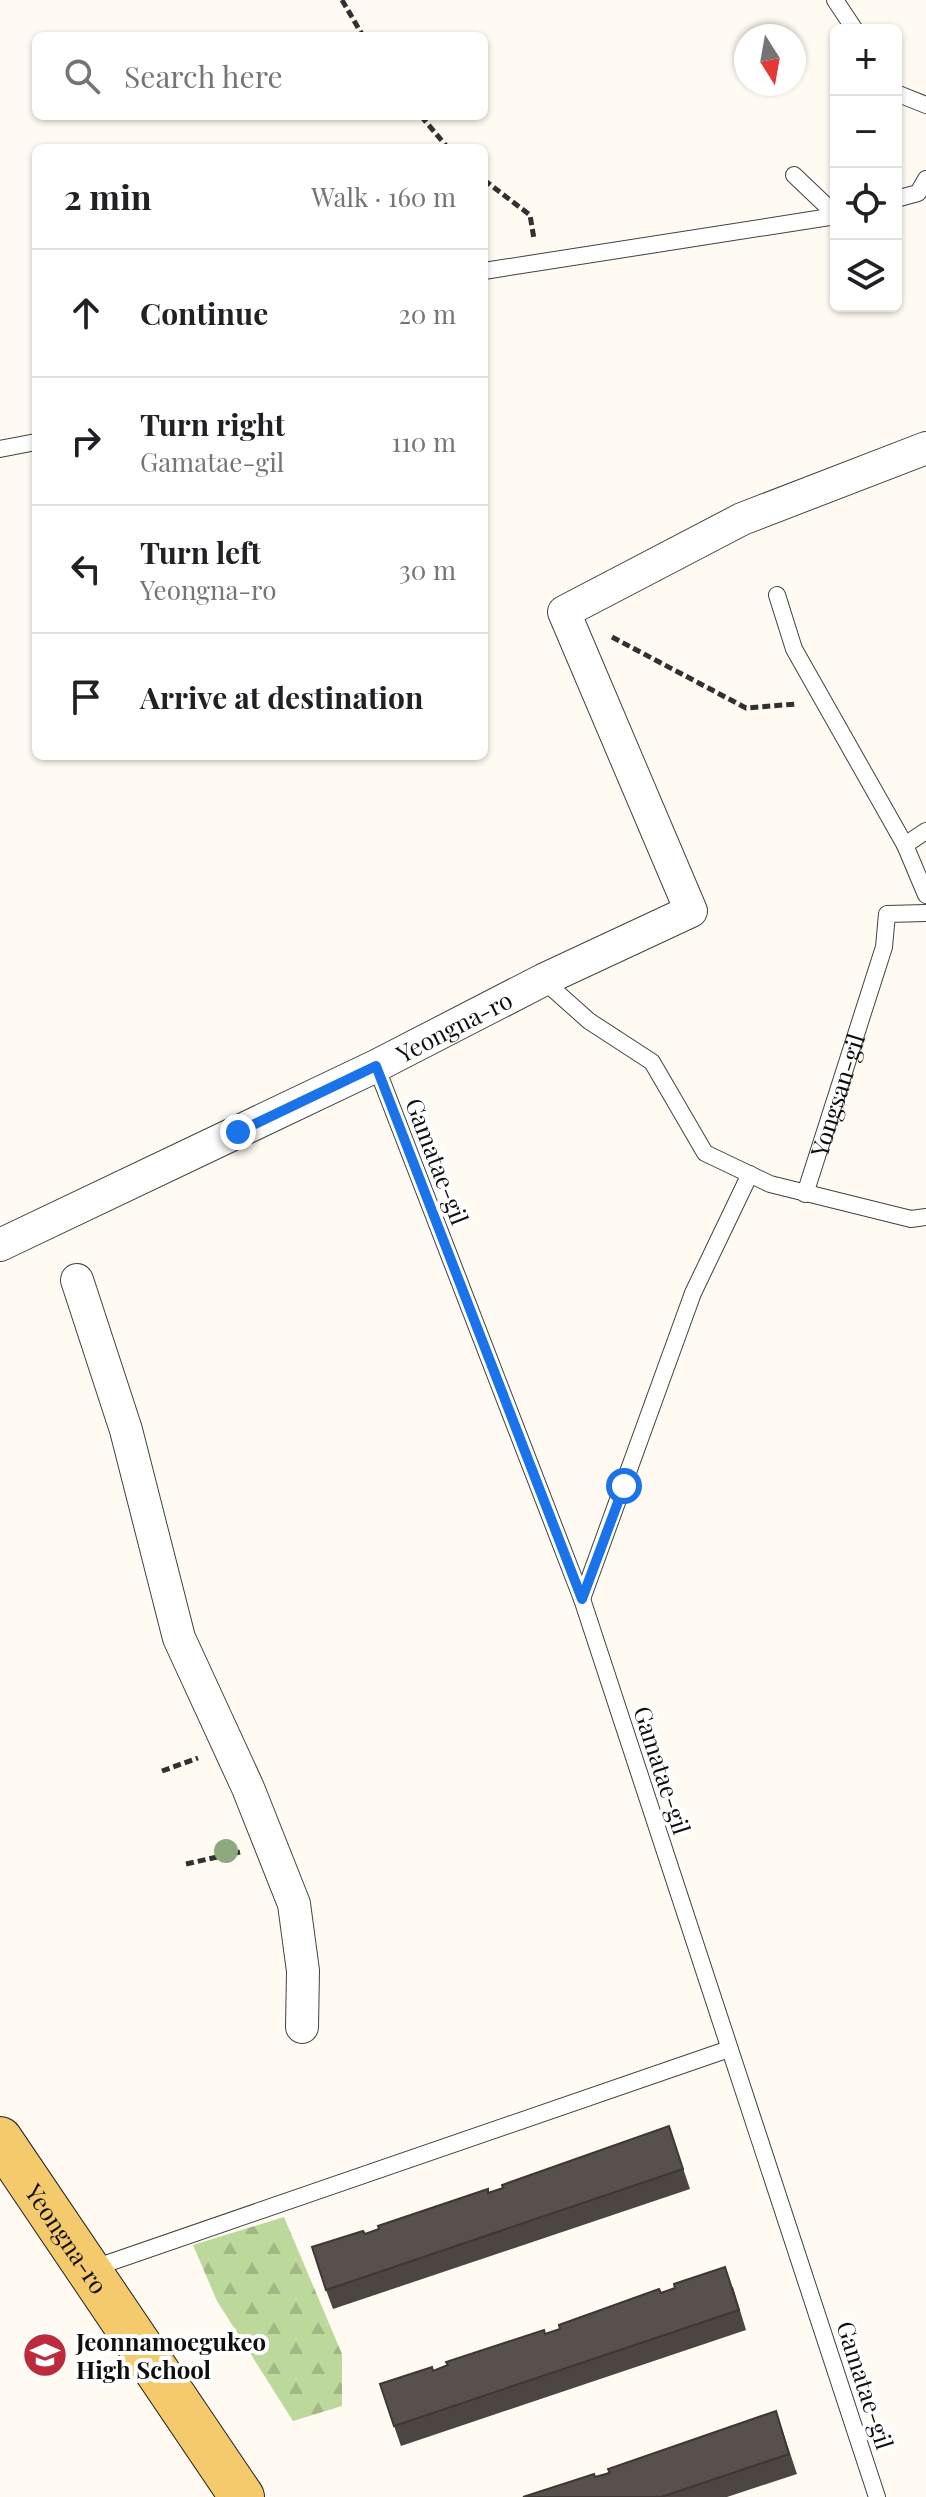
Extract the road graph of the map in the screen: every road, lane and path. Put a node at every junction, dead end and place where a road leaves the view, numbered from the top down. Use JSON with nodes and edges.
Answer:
{"nodes":[{"id":1,"x":342,"y":0,"type":"edge"},
{"id":2,"x":835,"y":0,"type":"edge"},
{"id":3,"x":851,"y":24,"type":"edge"},
{"id":4,"x":361,"y":32,"type":"edge"},
{"id":5,"x":902,"y":95,"type":"edge"},
{"id":6,"x":926,"y":105,"type":"edge"},
{"id":7,"x":424,"y":120,"type":"edge"},
{"id":8,"x":445,"y":144,"type":"edge"},
{"id":9,"x":794,"y":175,"type":"dead end"},
{"id":10,"x":926,"y":179,"type":"edge"},
{"id":11,"x":488,"y":183,"type":"edge"},
{"id":12,"x":902,"y":197,"type":"edge"},
{"id":13,"x":830,"y":210,"type":"edge"},
{"id":14,"x":830,"y":217,"type":"edge"},
{"id":15,"x":537,"y":264,"type":"junction"},
{"id":16,"x":488,"y":270,"type":"edge"},
{"id":17,"x":32,"y":443,"type":"edge"},
{"id":18,"x":926,"y":448,"type":"edge"},
{"id":19,"x":0,"y":449,"type":"edge"},
{"id":20,"x":777,"y":595,"type":"dead end"},
{"id":21,"x":564,"y":612,"type":"junction"},
{"id":22,"x":825,"y":701,"type":"junction"},
{"id":23,"x":926,"y":831,"type":"edge"},
{"id":24,"x":905,"y":845,"type":"junction"},
{"id":25,"x":926,"y":895,"type":"edge"},
{"id":26,"x":926,"y":913,"type":"edge"},
{"id":27,"x":543,"y":980,"type":"junction"},
{"id":28,"x":376,"y":1066,"type":"junction"},
{"id":29,"x":750,"y":1174,"type":"junction"},
{"id":30,"x":805,"y":1194,"type":"junction"},
{"id":31,"x":926,"y":1217,"type":"edge"},
{"id":32,"x":0,"y":1245,"type":"edge"},
{"id":33,"x":77,"y":1280,"type":"dead end"},
{"id":34,"x":582,"y":1599,"type":"junction"},
{"id":35,"x":302,"y":2027,"type":"dead end"},
{"id":36,"x":729,"y":2049,"type":"junction"},
{"id":37,"x":0,"y":2139,"type":"edge"},
{"id":38,"x":86,"y":2271,"type":"junction"},
{"id":39,"x":242,"y":2497,"type":"edge"},
{"id":40,"x":877,"y":2497,"type":"edge"}],
"edges":[{"from":1,"to":4,"type":"path"},
{"from":2,"to":3,"type":"lane"},
{"from":5,"to":6,"type":"lane"},
{"from":7,"to":8,"type":"path"},
{"from":9,"to":13,"type":"lane"},
{"from":10,"to":12,"type":"lane"},
{"from":11,"to":15,"type":"path"},
{"from":14,"to":15,"type":"lane"},
{"from":15,"to":16,"type":"lane"},
{"from":17,"to":19,"type":"lane"},
{"from":18,"to":21,"type":"street"},
{"from":20,"to":22,"type":"lane"},
{"from":21,"to":22,"type":"path"},
{"from":21,"to":27,"type":"street","name":"Yeongna-ro"},
{"from":22,"to":24,"type":"lane"},
{"from":23,"to":24,"type":"lane"},
{"from":24,"to":25,"type":"lane"},
{"from":26,"to":30,"type":"lane","name":"Yongsan-gil"},
{"from":27,"to":28,"type":"street","name":"Yeongna-ro"},
{"from":27,"to":29,"type":"lane"},
{"from":28,"to":32,"type":"street","name":"Yeongna-ro"},
{"from":28,"to":34,"type":"lane","name":"Gamatae-gil"},
{"from":29,"to":30,"type":"lane"},
{"from":29,"to":34,"type":"lane"},
{"from":30,"to":31,"type":"lane"},
{"from":33,"to":35,"type":"street"},
{"from":34,"to":36,"type":"lane","name":"Gamatae-gil"},
{"from":36,"to":38,"type":"lane"},
{"from":36,"to":40,"type":"lane","name":"Gamatae-gil"},
{"from":37,"to":38,"type":"main road","name":"Yeongna-ro"},
{"from":38,"to":39,"type":"main road","name":"Yeongna-ro"}]}
